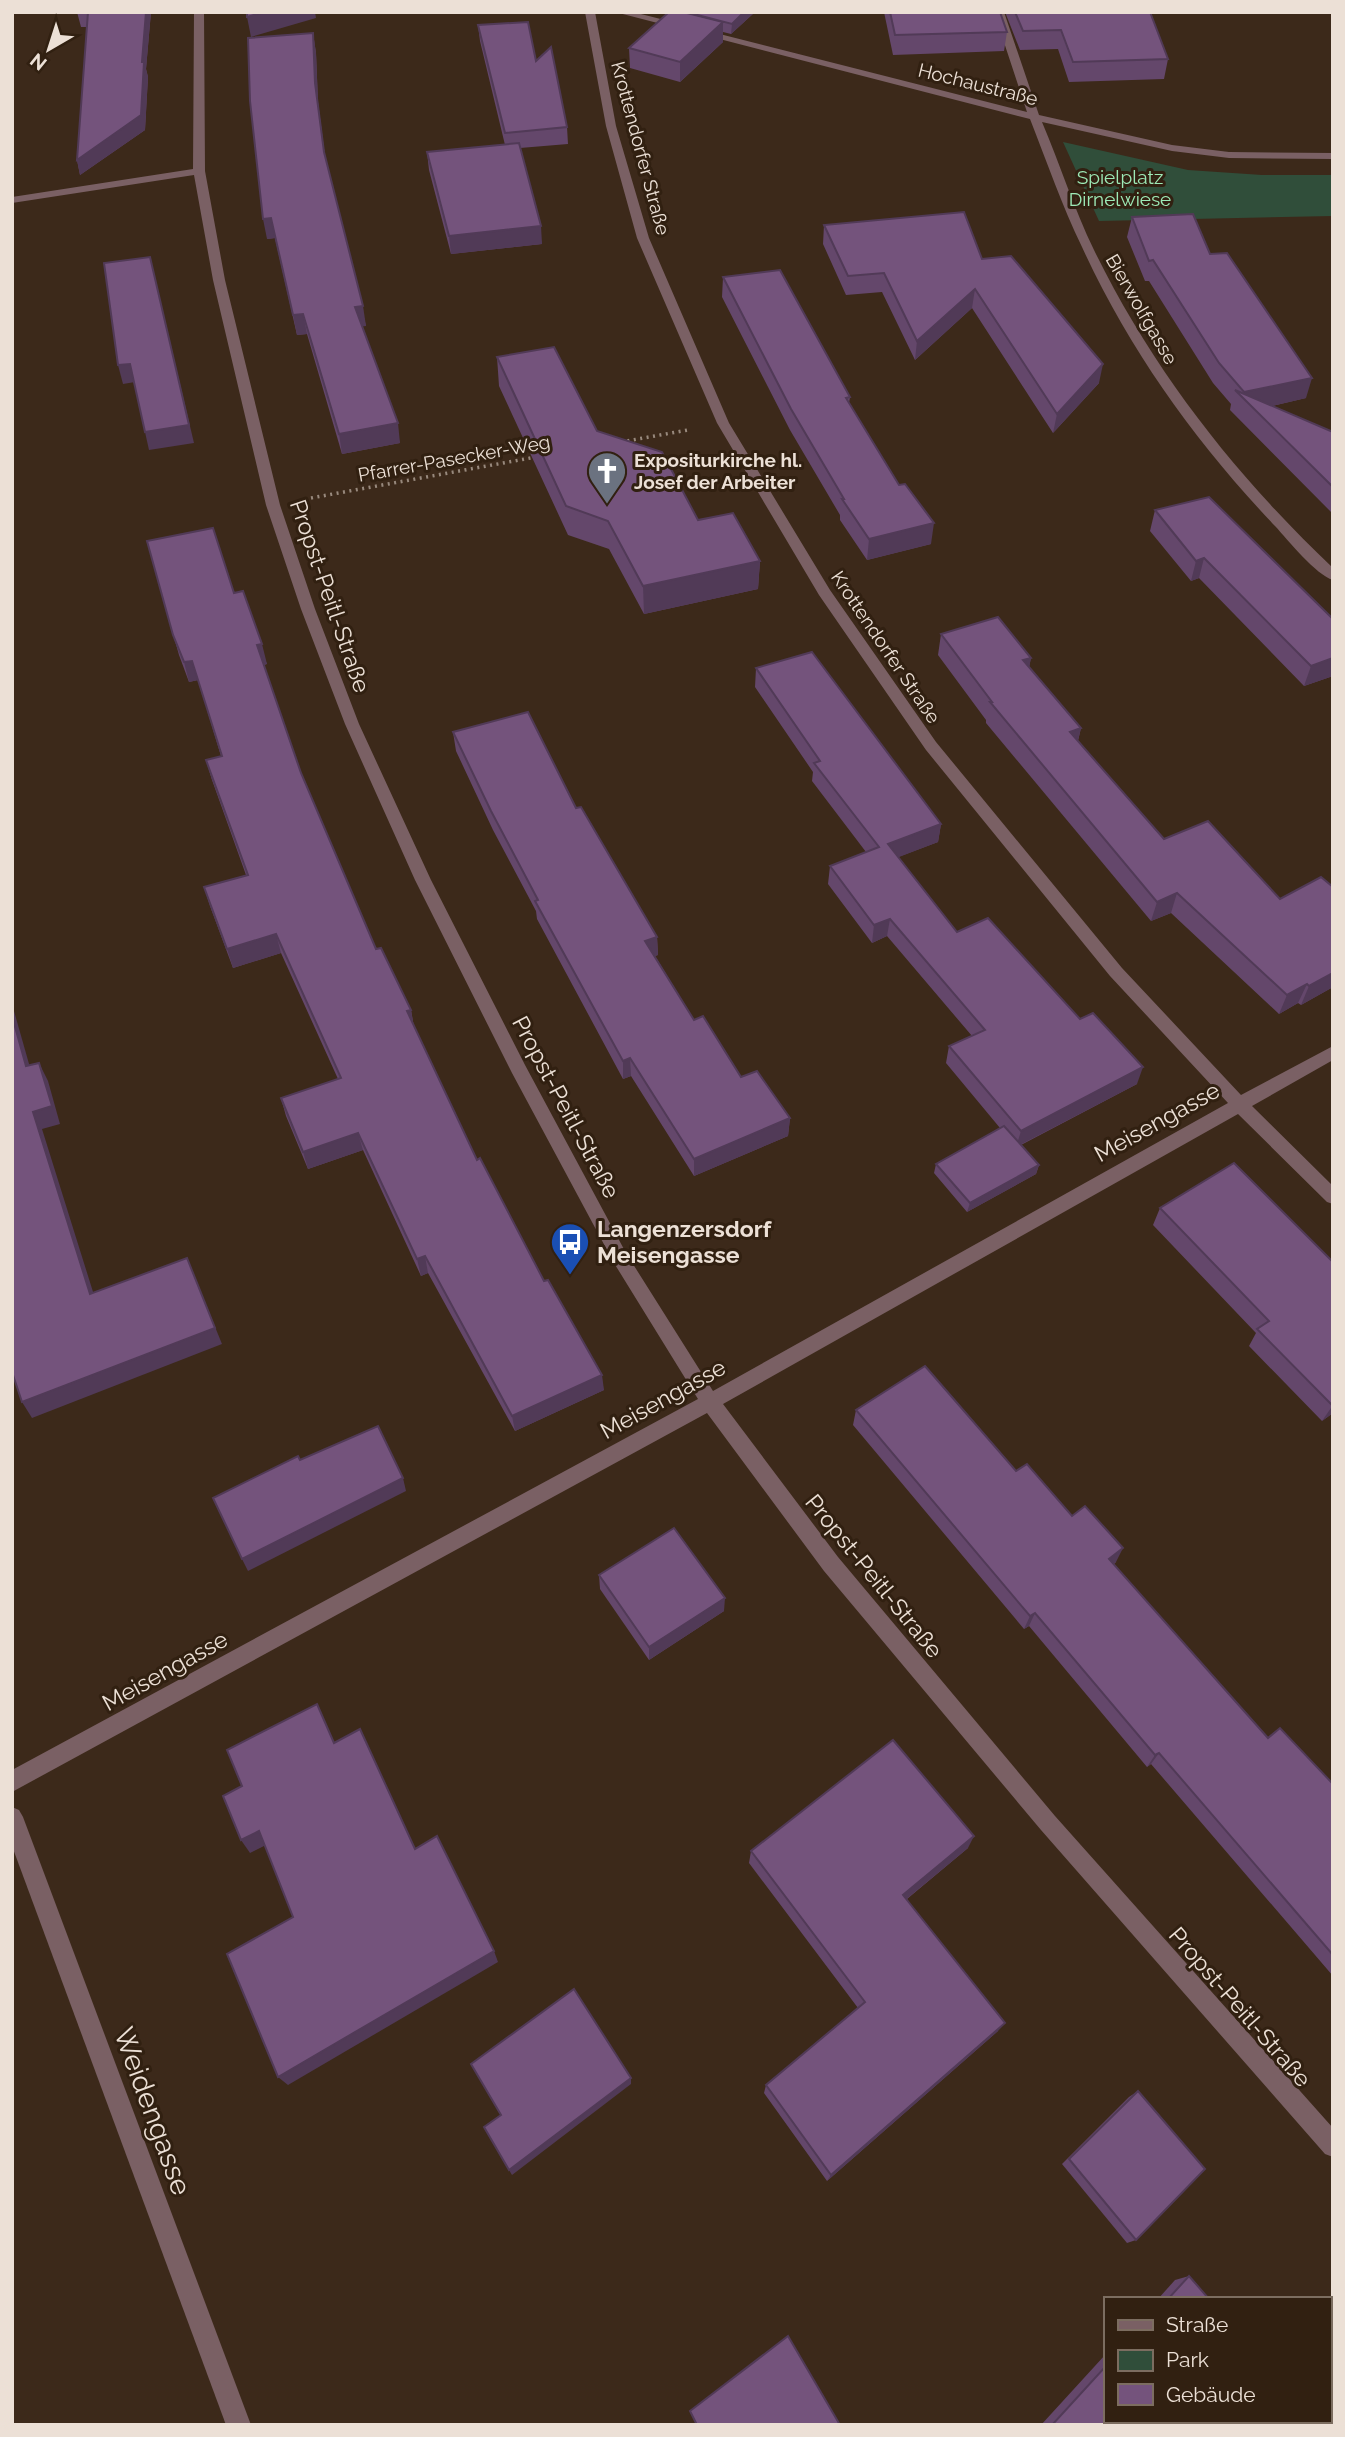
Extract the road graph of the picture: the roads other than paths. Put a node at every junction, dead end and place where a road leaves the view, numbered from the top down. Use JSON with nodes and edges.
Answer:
{"nodes":[{"id":1,"x":199,"y":12,"type":"edge"},
{"id":2,"x":590,"y":12,"type":"edge"},
{"id":3,"x":620,"y":12,"type":"edge"},
{"id":4,"x":999,"y":12,"type":"edge"},
{"id":5,"x":1035,"y":117,"type":"junction"},
{"id":6,"x":1333,"y":156,"type":"edge"},
{"id":7,"x":199,"y":171,"type":"junction"},
{"id":8,"x":12,"y":200,"type":"edge"},
{"id":9,"x":1333,"y":576,"type":"edge"},
{"id":10,"x":1333,"y":1052,"type":"edge"},
{"id":11,"x":1239,"y":1104,"type":"junction"},
{"id":12,"x":1333,"y":1196,"type":"edge"},
{"id":13,"x":710,"y":1402,"type":"junction"},
{"id":14,"x":12,"y":1782,"type":"edge"},
{"id":15,"x":12,"y":1817,"type":"edge"},
{"id":16,"x":1333,"y":2146,"type":"edge"},
{"id":17,"x":239,"y":2425,"type":"edge"}],
"edges":[{"from":1,"to":7,"type":"street","name":"Propst-Peitl-Straße"},
{"from":2,"to":11,"type":"street","name":"Krottendorfer Straße"},
{"from":3,"to":5,"type":"street","name":"Hochaustraße"},
{"from":4,"to":5,"type":"street","name":"Bierwolfgasse"},
{"from":5,"to":6,"type":"street","name":"Hochaustraße"},
{"from":5,"to":9,"type":"street","name":"Bierwolfgasse"},
{"from":7,"to":8,"type":"street"},
{"from":7,"to":13,"type":"street","name":"Propst-Peitl-Straße"},
{"from":10,"to":11,"type":"street","name":"Meisengasse"},
{"from":11,"to":12,"type":"street","name":"Krottendorfer Straße"},
{"from":11,"to":13,"type":"street","name":"Meisengasse"},
{"from":13,"to":14,"type":"street","name":"Meisengasse"},
{"from":13,"to":16,"type":"street","name":"Propst-Peitl-Straße"},
{"from":15,"to":17,"type":"street","name":"Weidengasse"}]}
